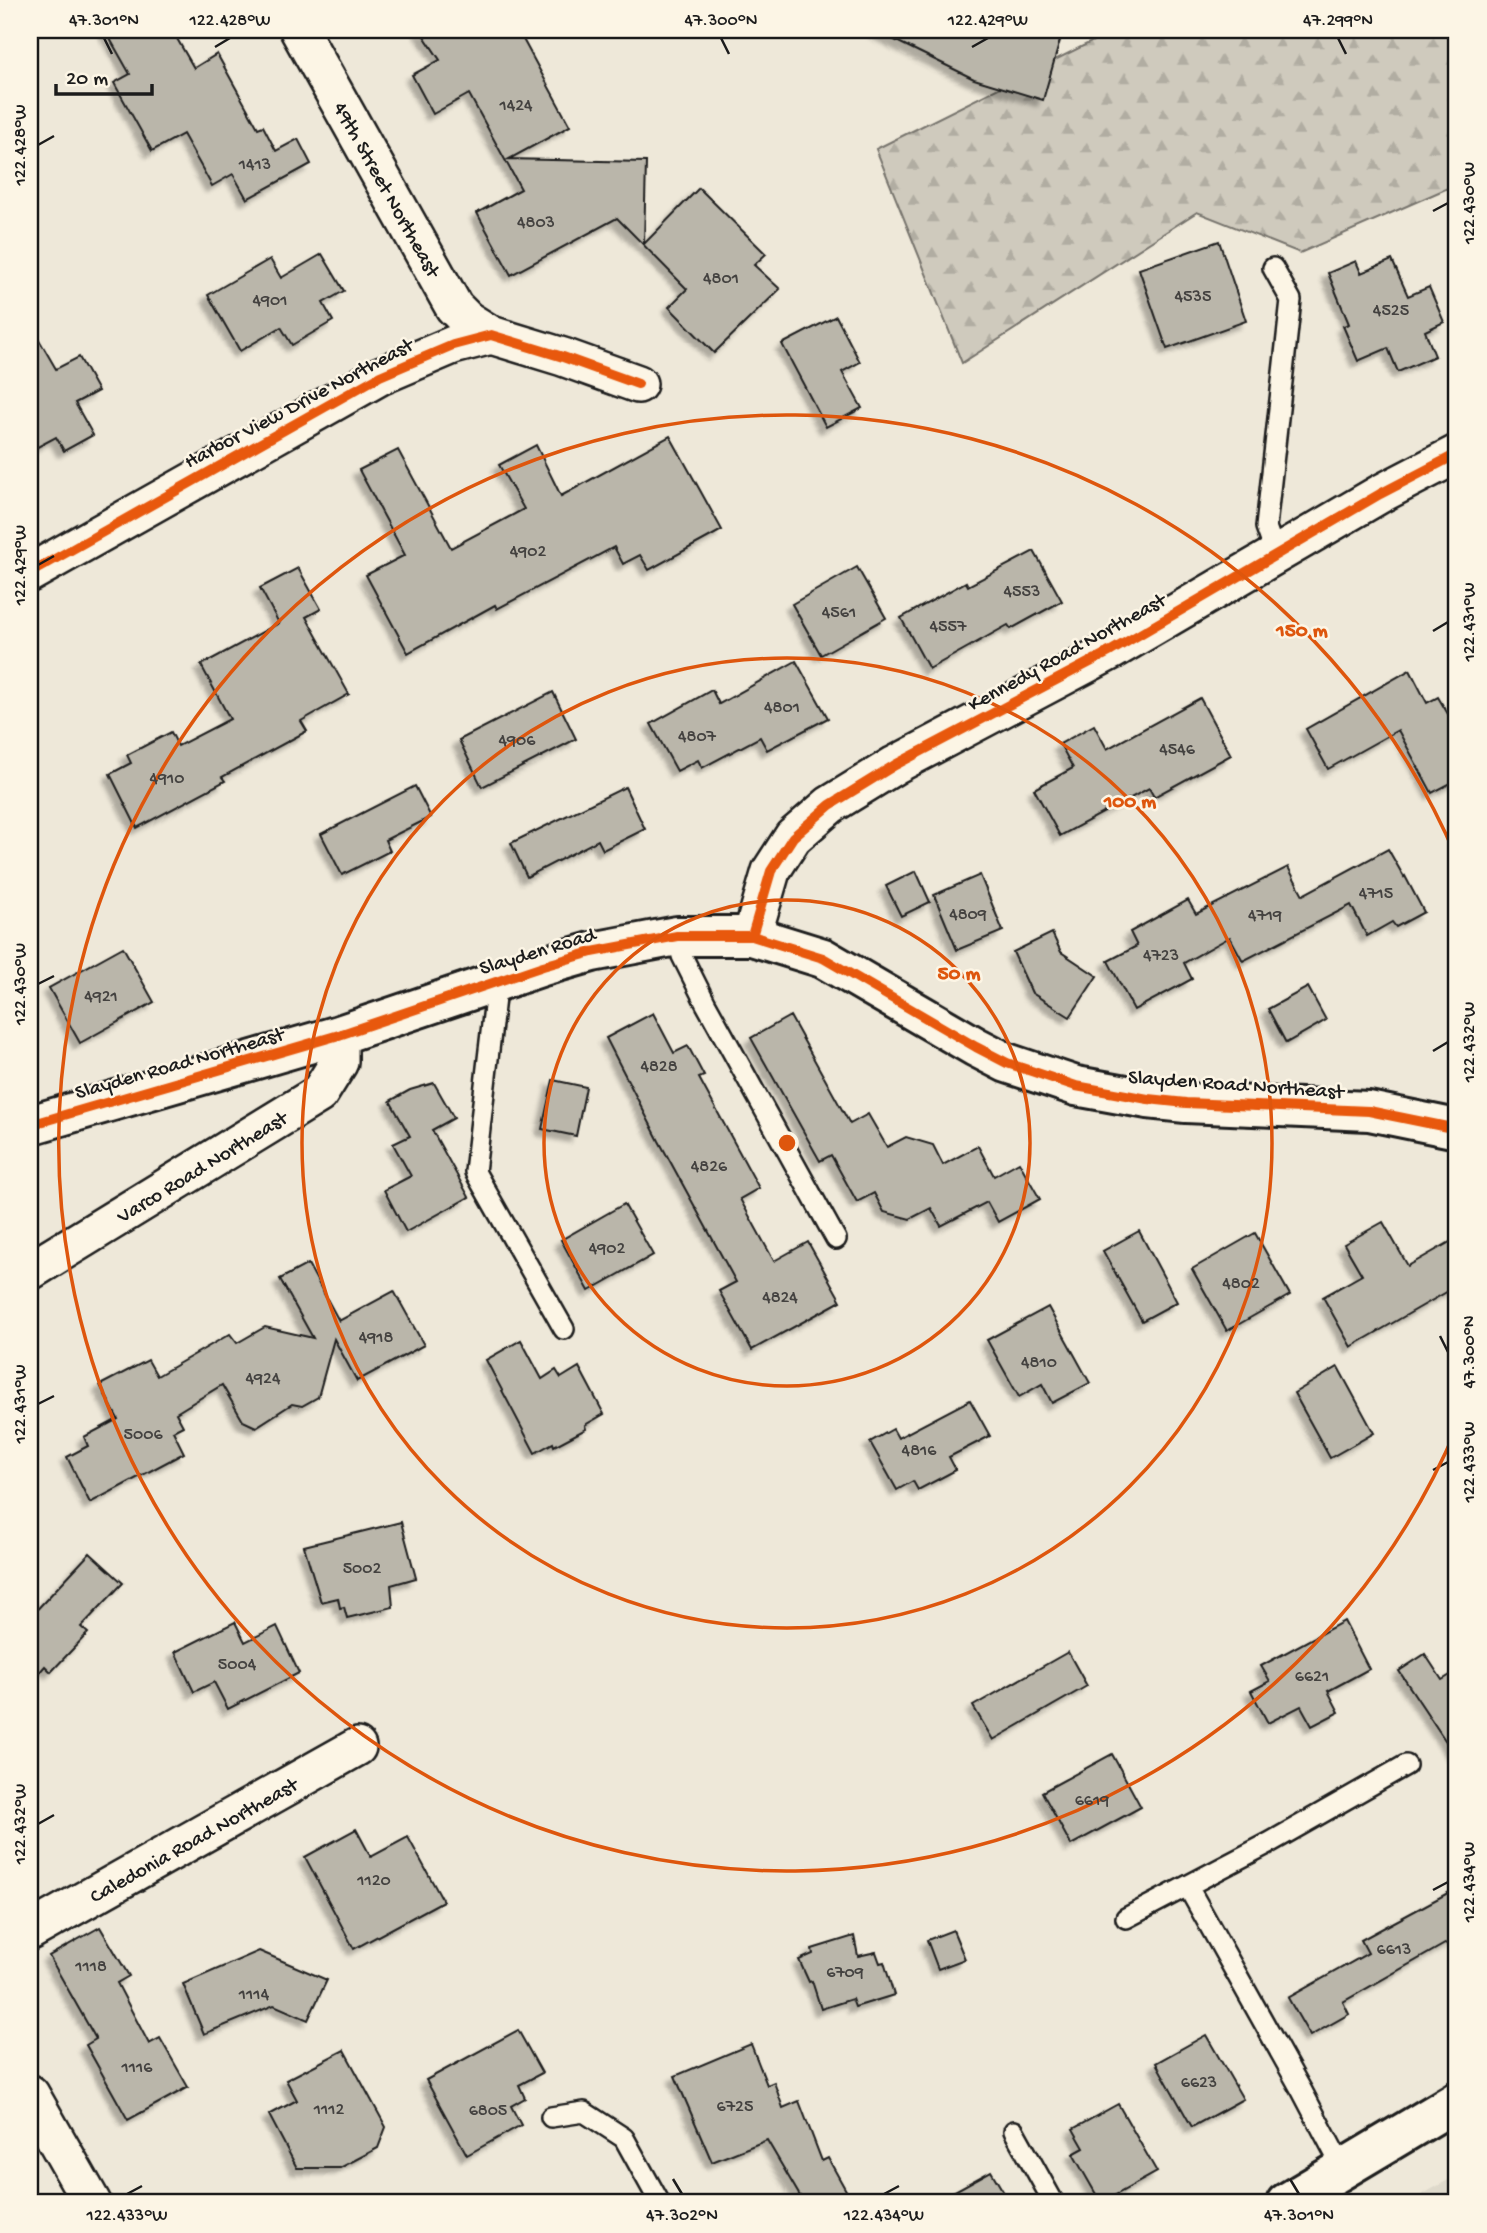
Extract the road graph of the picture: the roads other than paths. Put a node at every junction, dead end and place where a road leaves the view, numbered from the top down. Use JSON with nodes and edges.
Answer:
{"nodes":[{"id":1,"x":299,"y":30,"type":"edge"},
{"id":2,"x":1273,"y":268,"type":"dead end"},
{"id":3,"x":491,"y":335,"type":"junction"},
{"id":4,"x":638,"y":384,"type":"dead end"},
{"id":5,"x":1457,"y":454,"type":"edge"},
{"id":6,"x":1276,"y":555,"type":"junction"},
{"id":7,"x":30,"y":572,"type":"edge"},
{"id":8,"x":677,"y":936,"type":"junction"},
{"id":9,"x":752,"y":936,"type":"junction"},
{"id":10,"x":490,"y":984,"type":"junction"},
{"id":11,"x":339,"y":1035,"type":"junction"},
{"id":12,"x":30,"y":1125,"type":"edge"},
{"id":13,"x":1457,"y":1129,"type":"edge"},
{"id":14,"x":836,"y":1239,"type":"dead end"},
{"id":15,"x":30,"y":1270,"type":"edge"},
{"id":16,"x":564,"y":1329,"type":"dead end"},
{"id":17,"x":356,"y":1747,"type":"dead end"},
{"id":18,"x":1406,"y":1765,"type":"dead end"},
{"id":19,"x":1188,"y":1887,"type":"junction"},
{"id":20,"x":1126,"y":1918,"type":"dead end"},
{"id":21,"x":30,"y":1931,"type":"edge"},
{"id":22,"x":30,"y":2094,"type":"edge"},
{"id":23,"x":1457,"y":2101,"type":"edge"},
{"id":24,"x":551,"y":2117,"type":"dead end"},
{"id":25,"x":1014,"y":2131,"type":"dead end"},
{"id":26,"x":1343,"y":2169,"type":"junction"},
{"id":27,"x":92,"y":2203,"type":"edge"},
{"id":28,"x":660,"y":2203,"type":"edge"},
{"id":29,"x":1054,"y":2203,"type":"edge"},
{"id":30,"x":1286,"y":2203,"type":"edge"}],
"edges":[{"from":1,"to":3,"type":"street","name":"49th Street Northeast"},
{"from":2,"to":6,"type":"lane"},
{"from":3,"to":4,"type":"street"},
{"from":3,"to":7,"type":"street","name":"Harbor View Drive Northeast"},
{"from":5,"to":6,"type":"street","name":"Kennedy Road Northeast"},
{"from":6,"to":9,"type":"street","name":"Kennedy Road Northeast"},
{"from":8,"to":9,"type":"street","name":"Slayden Road"},
{"from":8,"to":10,"type":"street","name":"Slayden Road"},
{"from":8,"to":14,"type":"lane"},
{"from":9,"to":13,"type":"street","name":"Slayden Road Northeast"},
{"from":10,"to":11,"type":"street","name":"Slayden Road"},
{"from":10,"to":16,"type":"lane"},
{"from":11,"to":12,"type":"street","name":"Slayden Road Northeast"},
{"from":11,"to":15,"type":"street","name":"Varco Road Northeast"},
{"from":17,"to":21,"type":"street","name":"Caledonia Road Northeast"},
{"from":18,"to":19,"type":"lane"},
{"from":19,"to":20,"type":"lane"},
{"from":19,"to":26,"type":"lane"},
{"from":22,"to":27,"type":"street"},
{"from":23,"to":26,"type":"street"},
{"from":24,"to":28,"type":"lane"},
{"from":25,"to":29,"type":"lane"},
{"from":26,"to":30,"type":"street"}]}
